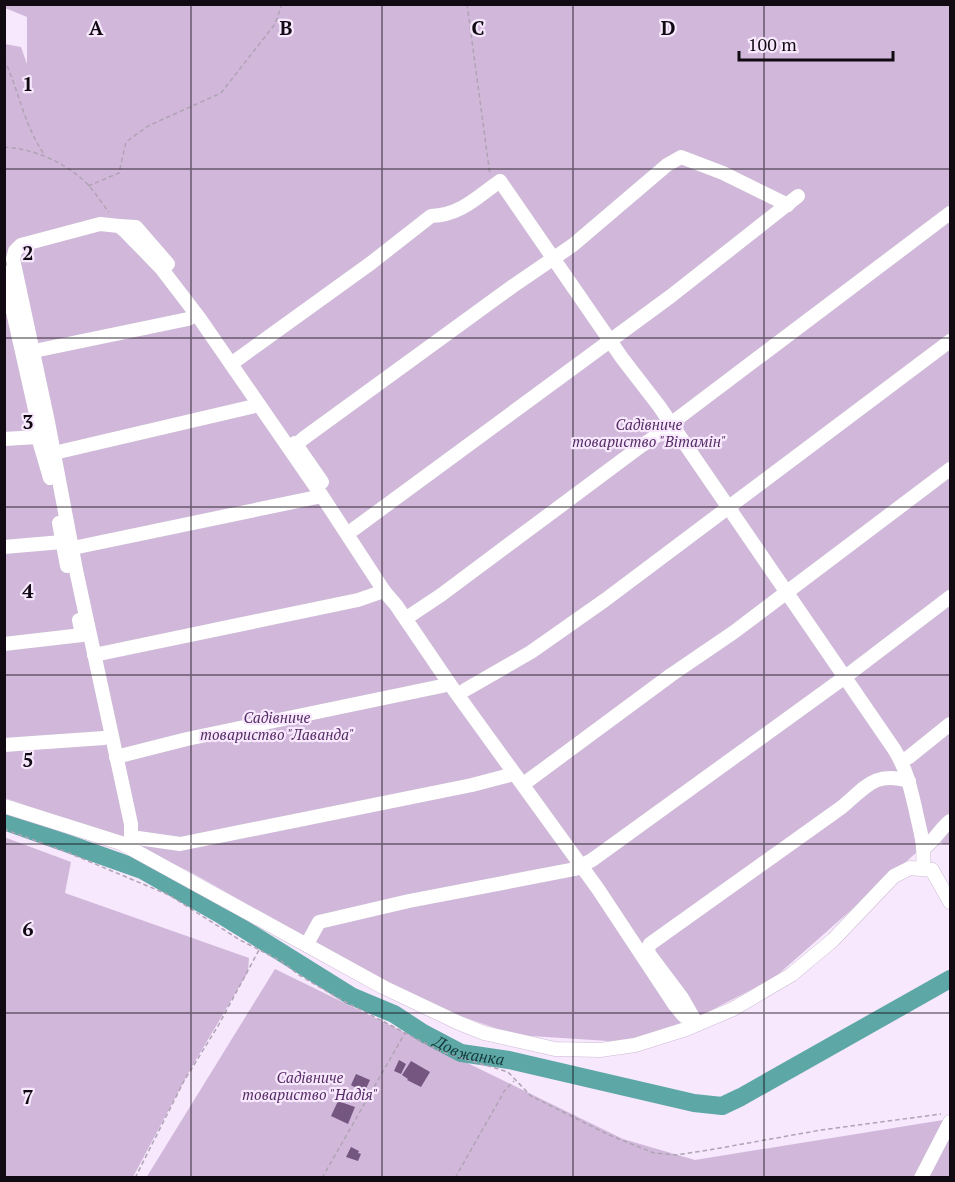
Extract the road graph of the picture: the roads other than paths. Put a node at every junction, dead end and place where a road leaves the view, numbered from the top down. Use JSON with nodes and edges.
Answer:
{"nodes":[{"id":1,"x":951,"y":213,"type":"edge"},
{"id":2,"x":119,"y":226,"type":"junction"},
{"id":3,"x":553,"y":257,"type":"junction"},
{"id":4,"x":4,"y":272,"type":"edge"},
{"id":5,"x":196,"y":314,"type":"junction"},
{"id":6,"x":4,"y":339,"type":"edge"},
{"id":7,"x":611,"y":340,"type":"junction"},
{"id":8,"x":951,"y":341,"type":"edge"},
{"id":9,"x":19,"y":342,"type":"junction"},
{"id":10,"x":33,"y":351,"type":"junction"},
{"id":11,"x":235,"y":361,"type":"junction"},
{"id":12,"x":259,"y":405,"type":"junction"},
{"id":13,"x":672,"y":426,"type":"junction"},
{"id":14,"x":38,"y":437,"type":"junction"},
{"id":15,"x":4,"y":439,"type":"edge"},
{"id":16,"x":294,"y":449,"type":"junction"},
{"id":17,"x":54,"y":453,"type":"junction"},
{"id":18,"x":951,"y":469,"type":"edge"},
{"id":19,"x":322,"y":496,"type":"junction"},
{"id":20,"x":729,"y":508,"type":"junction"},
{"id":21,"x":354,"y":529,"type":"junction"},
{"id":22,"x":67,"y":545,"type":"junction"},
{"id":23,"x":4,"y":547,"type":"edge"},
{"id":24,"x":384,"y":591,"type":"junction"},
{"id":25,"x":787,"y":592,"type":"junction"},
{"id":26,"x":951,"y":597,"type":"edge"},
{"id":27,"x":411,"y":615,"type":"junction"},
{"id":28,"x":82,"y":635,"type":"junction"},
{"id":29,"x":4,"y":644,"type":"edge"},
{"id":30,"x":94,"y":655,"type":"junction"},
{"id":31,"x":845,"y":677,"type":"junction"},
{"id":32,"x":449,"y":683,"type":"junction"},
{"id":33,"x":465,"y":690,"type":"junction"},
{"id":34,"x":951,"y":724,"type":"edge"},
{"id":35,"x":104,"y":738,"type":"junction"},
{"id":36,"x":4,"y":745,"type":"edge"},
{"id":37,"x":116,"y":757,"type":"junction"},
{"id":38,"x":901,"y":761,"type":"junction"},
{"id":39,"x":514,"y":774,"type":"junction"},
{"id":40,"x":530,"y":780,"type":"junction"},
{"id":41,"x":909,"y":782,"type":"junction"},
{"id":42,"x":4,"y":806,"type":"edge"},
{"id":43,"x":951,"y":821,"type":"edge"},
{"id":44,"x":127,"y":842,"type":"junction"},
{"id":45,"x":925,"y":847,"type":"junction"},
{"id":46,"x":583,"y":864,"type":"junction"},
{"id":47,"x":923,"y":868,"type":"junction"},
{"id":48,"x":951,"y":902,"type":"edge"},
{"id":49,"x":307,"y":944,"type":"junction"},
{"id":50,"x":648,"y":948,"type":"junction"},
{"id":51,"x":697,"y":1024,"type":"junction"},
{"id":52,"x":951,"y":1122,"type":"edge"},
{"id":53,"x":921,"y":1178,"type":"edge"}],
"edges":[{"from":1,"to":13,"type":"street"},
{"from":2,"to":5,"type":"street"},
{"from":2,"to":10,"type":"street"},
{"from":2,"to":11,"type":"street"},
{"from":3,"to":7,"type":"street"},
{"from":3,"to":7,"type":"street"},
{"from":3,"to":11,"type":"street"},
{"from":3,"to":16,"type":"street"},
{"from":4,"to":9,"type":"street"},
{"from":5,"to":10,"type":"street"},
{"from":5,"to":11,"type":"street"},
{"from":6,"to":9,"type":"street"},
{"from":7,"to":13,"type":"street"},
{"from":7,"to":21,"type":"street"},
{"from":8,"to":20,"type":"street"},
{"from":9,"to":14,"type":"street"},
{"from":10,"to":17,"type":"street"},
{"from":11,"to":12,"type":"street"},
{"from":11,"to":16,"type":"street"},
{"from":12,"to":16,"type":"street"},
{"from":12,"to":17,"type":"street"},
{"from":13,"to":20,"type":"street"},
{"from":13,"to":27,"type":"street"},
{"from":14,"to":15,"type":"street"},
{"from":14,"to":22,"type":"street"},
{"from":16,"to":19,"type":"street"},
{"from":16,"to":21,"type":"street"},
{"from":17,"to":22,"type":"street"},
{"from":18,"to":25,"type":"street"},
{"from":19,"to":22,"type":"street"},
{"from":19,"to":24,"type":"street"},
{"from":20,"to":25,"type":"street"},
{"from":20,"to":33,"type":"street"},
{"from":21,"to":27,"type":"street"},
{"from":22,"to":23,"type":"street"},
{"from":22,"to":28,"type":"street"},
{"from":22,"to":30,"type":"street"},
{"from":24,"to":30,"type":"street"},
{"from":24,"to":32,"type":"street"},
{"from":25,"to":31,"type":"street"},
{"from":25,"to":40,"type":"street"},
{"from":26,"to":31,"type":"street"},
{"from":27,"to":33,"type":"street"},
{"from":28,"to":29,"type":"street"},
{"from":28,"to":35,"type":"street"},
{"from":30,"to":37,"type":"street"},
{"from":31,"to":38,"type":"street"},
{"from":31,"to":46,"type":"street"},
{"from":32,"to":37,"type":"street"},
{"from":32,"to":39,"type":"street"},
{"from":33,"to":40,"type":"street"},
{"from":34,"to":38,"type":"street"},
{"from":35,"to":36,"type":"street"},
{"from":35,"to":44,"type":"street"},
{"from":37,"to":44,"type":"street"},
{"from":38,"to":41,"type":"street"},
{"from":39,"to":44,"type":"street"},
{"from":39,"to":46,"type":"street"},
{"from":40,"to":46,"type":"street"},
{"from":41,"to":45,"type":"street"},
{"from":41,"to":50,"type":"street"},
{"from":42,"to":44,"type":"street"},
{"from":43,"to":45,"type":"street"},
{"from":44,"to":49,"type":"street"},
{"from":45,"to":47,"type":"street"},
{"from":46,"to":49,"type":"street"},
{"from":46,"to":50,"type":"street"},
{"from":46,"to":51,"type":"street"},
{"from":47,"to":48,"type":"street"},
{"from":47,"to":51,"type":"street"},
{"from":49,"to":51,"type":"street"},
{"from":50,"to":51,"type":"street"},
{"from":52,"to":53,"type":"street"}]}
